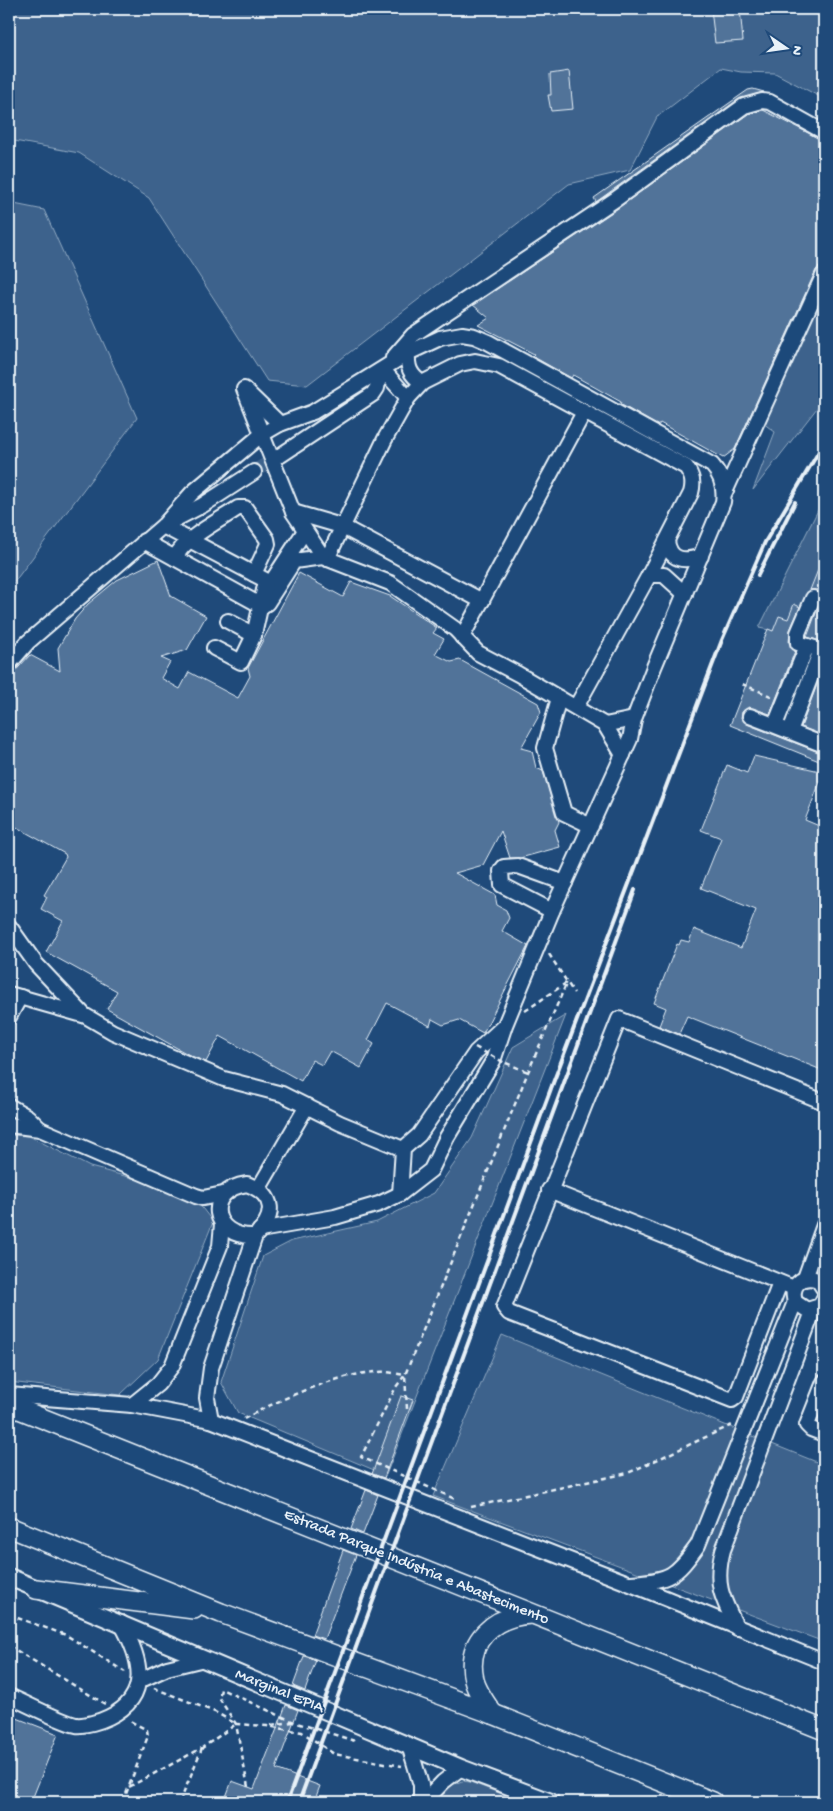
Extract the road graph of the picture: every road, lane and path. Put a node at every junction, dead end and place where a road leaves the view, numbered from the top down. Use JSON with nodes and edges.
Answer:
{"nodes":[{"id":1,"x":824,"y":132,"type":"edge"},
{"id":2,"x":824,"y":274,"type":"edge"},
{"id":3,"x":474,"y":336,"type":"junction"},
{"id":4,"x":408,"y":354,"type":"junction"},
{"id":5,"x":475,"y":360,"type":"junction"},
{"id":6,"x":382,"y":370,"type":"junction"},
{"id":7,"x":422,"y":383,"type":"junction"},
{"id":8,"x":408,"y":398,"type":"junction"},
{"id":9,"x":584,"y":414,"type":"junction"},
{"id":10,"x":280,"y":424,"type":"junction"},
{"id":11,"x":261,"y":435,"type":"junction"},
{"id":12,"x":281,"y":455,"type":"tunnel mouth"},
{"id":13,"x":254,"y":472,"type":"tunnel mouth"},
{"id":14,"x":724,"y":492,"type":"junction"},
{"id":15,"x":292,"y":512,"type":"junction"},
{"id":16,"x":164,"y":526,"type":"junction"},
{"id":17,"x":341,"y":526,"type":"junction"},
{"id":18,"x":304,"y":532,"type":"junction"},
{"id":19,"x":190,"y":540,"type":"junction"},
{"id":20,"x":144,"y":541,"type":"junction"},
{"id":21,"x":667,"y":541,"type":"junction"},
{"id":22,"x":701,"y":556,"type":"junction"},
{"id":23,"x":175,"y":558,"type":"junction"},
{"id":24,"x":325,"y":558,"type":"junction"},
{"id":25,"x":292,"y":559,"type":"junction"},
{"id":26,"x":649,"y":575,"type":"junction"},
{"id":27,"x":260,"y":578,"type":"junction"},
{"id":28,"x":686,"y":594,"type":"junction"},
{"id":29,"x":813,"y":598,"type":"dead end"},
{"id":30,"x":482,"y":601,"type":"junction"},
{"id":31,"x":262,"y":606,"type":"junction"},
{"id":32,"x":228,"y":621,"type":"dead end"},
{"id":33,"x":254,"y":635,"type":"junction"},
{"id":34,"x":462,"y":637,"type":"junction"},
{"id":35,"x":807,"y":646,"type":"junction"},
{"id":36,"x":823,"y":647,"type":"edge"},
{"id":37,"x":214,"y":648,"type":"dead end"},
{"id":38,"x":9,"y":664,"type":"edge"},
{"id":39,"x":818,"y":679,"type":"edge"},
{"id":40,"x":742,"y":684,"type":"dead end"},
{"id":41,"x":559,"y":698,"type":"junction"},
{"id":42,"x":784,"y":702,"type":"junction"},
{"id":43,"x":576,"y":707,"type":"junction"},
{"id":44,"x":750,"y":716,"type":"dead end"},
{"id":45,"x":634,"y":719,"type":"junction"},
{"id":46,"x":774,"y":725,"type":"junction"},
{"id":47,"x":605,"y":726,"type":"junction"},
{"id":48,"x":790,"y":731,"type":"junction"},
{"id":49,"x":824,"y":745,"type":"edge"},
{"id":50,"x":623,"y":755,"type":"junction"},
{"id":51,"x":591,"y":826,"type":"junction"},
{"id":52,"x":565,"y":883,"type":"junction"},
{"id":53,"x":552,"y":910,"type":"junction"},
{"id":54,"x":9,"y":926,"type":"edge"},
{"id":55,"x":540,"y":941,"type":"junction"},
{"id":56,"x":567,"y":982,"type":"junction"},
{"id":57,"x":574,"y":992,"type":"dead end"},
{"id":58,"x":14,"y":995,"type":"edge"},
{"id":59,"x":84,"y":1016,"type":"junction"},
{"id":60,"x":9,"y":1017,"type":"edge"},
{"id":61,"x":506,"y":1025,"type":"junction"},
{"id":62,"x":476,"y":1050,"type":"junction"},
{"id":63,"x":499,"y":1062,"type":"junction"},
{"id":64,"x":528,"y":1072,"type":"junction"},
{"id":65,"x":824,"y":1102,"type":"edge"},
{"id":66,"x":9,"y":1106,"type":"edge"},
{"id":67,"x":306,"y":1106,"type":"junction"},
{"id":68,"x":9,"y":1125,"type":"edge"},
{"id":69,"x":40,"y":1129,"type":"junction"},
{"id":70,"x":403,"y":1149,"type":"junction"},
{"id":71,"x":259,"y":1188,"type":"junction"},
{"id":72,"x":549,"y":1190,"type":"junction"},
{"id":73,"x":223,"y":1194,"type":"junction"},
{"id":74,"x":400,"y":1194,"type":"junction"},
{"id":75,"x":203,"y":1198,"type":"junction"},
{"id":76,"x":220,"y":1220,"type":"junction"},
{"id":77,"x":824,"y":1225,"type":"edge"},
{"id":78,"x":258,"y":1233,"type":"junction"},
{"id":79,"x":780,"y":1283,"type":"junction"},
{"id":80,"x":798,"y":1289,"type":"junction"},
{"id":81,"x":822,"y":1295,"type":"edge"},
{"id":82,"x":405,"y":1376,"type":"junction"},
{"id":83,"x":824,"y":1382,"type":"edge"},
{"id":84,"x":9,"y":1395,"type":"edge"},
{"id":85,"x":9,"y":1405,"type":"edge"},
{"id":86,"x":132,"y":1405,"type":"junction"},
{"id":87,"x":407,"y":1409,"type":"dead end"},
{"id":88,"x":211,"y":1420,"type":"junction"},
{"id":89,"x":745,"y":1425,"type":"junction"},
{"id":90,"x":236,"y":1430,"type":"junction"},
{"id":91,"x":824,"y":1434,"type":"edge"},
{"id":92,"x":9,"y":1527,"type":"edge"},
{"id":93,"x":9,"y":1578,"type":"edge"},
{"id":94,"x":628,"y":1583,"type":"junction"},
{"id":95,"x":36,"y":1589,"type":"junction"},
{"id":96,"x":221,"y":1613,"type":"junction"},
{"id":97,"x":531,"y":1614,"type":"junction"},
{"id":98,"x":9,"y":1615,"type":"edge"},
{"id":99,"x":121,"y":1623,"type":"junction"},
{"id":100,"x":737,"y":1628,"type":"junction"},
{"id":101,"x":9,"y":1646,"type":"edge"},
{"id":102,"x":200,"y":1660,"type":"junction"},
{"id":103,"x":824,"y":1662,"type":"edge"},
{"id":104,"x":139,"y":1681,"type":"junction"},
{"id":105,"x":9,"y":1696,"type":"edge"},
{"id":106,"x":118,"y":1713,"type":"junction"},
{"id":107,"x":493,"y":1714,"type":"junction"},
{"id":108,"x":294,"y":1722,"type":"junction"},
{"id":109,"x":236,"y":1724,"type":"junction"},
{"id":110,"x":267,"y":1726,"type":"junction"},
{"id":111,"x":824,"y":1730,"type":"edge"},
{"id":112,"x":365,"y":1744,"type":"dead end"},
{"id":113,"x":409,"y":1745,"type":"junction"},
{"id":114,"x":202,"y":1748,"type":"junction"},
{"id":115,"x":411,"y":1767,"type":"dead end"},
{"id":116,"x":461,"y":1768,"type":"junction"},
{"id":117,"x":129,"y":1787,"type":"junction"},
{"id":118,"x":248,"y":1787,"type":"dead end"},
{"id":119,"x":123,"y":1802,"type":"edge"},
{"id":120,"x":180,"y":1802,"type":"edge"},
{"id":121,"x":423,"y":1802,"type":"edge"},
{"id":122,"x":551,"y":1802,"type":"edge"},
{"id":123,"x":713,"y":1802,"type":"edge"}],
"edges":[{"from":1,"to":6,"type":"street"},
{"from":2,"to":14,"type":"street"},
{"from":3,"to":4,"type":"street"},
{"from":3,"to":5,"type":"street"},
{"from":3,"to":14,"type":"street"},
{"from":4,"to":6,"type":"street"},
{"from":4,"to":7,"type":"street"},
{"from":5,"to":7,"type":"street"},
{"from":5,"to":9,"type":"street"},
{"from":6,"to":8,"type":"street"},
{"from":6,"to":10,"type":"street"},
{"from":6,"to":12,"type":"street"},
{"from":7,"to":8,"type":"street"},
{"from":8,"to":17,"type":"street"},
{"from":9,"to":21,"type":"street"},
{"from":9,"to":30,"type":"street"},
{"from":10,"to":11,"type":"street"},
{"from":10,"to":11,"type":"street"},
{"from":11,"to":15,"type":"street"},
{"from":11,"to":16,"type":"street"},
{"from":13,"to":16,"type":"street"},
{"from":14,"to":22,"type":"street"},
{"from":15,"to":17,"type":"street"},
{"from":15,"to":18,"type":"street"},
{"from":16,"to":19,"type":"street"},
{"from":16,"to":20,"type":"street"},
{"from":17,"to":24,"type":"street"},
{"from":17,"to":30,"type":"street"},
{"from":18,"to":24,"type":"street"},
{"from":18,"to":25,"type":"street"},
{"from":19,"to":23,"type":"street"},
{"from":19,"to":27,"type":"street"},
{"from":19,"to":27,"type":"street"},
{"from":20,"to":23,"type":"street"},
{"from":20,"to":38,"type":"street"},
{"from":21,"to":22,"type":"street"},
{"from":21,"to":26,"type":"street"},
{"from":22,"to":28,"type":"street"},
{"from":23,"to":31,"type":"street"},
{"from":24,"to":25,"type":"street"},
{"from":24,"to":34,"type":"street"},
{"from":25,"to":27,"type":"street"},
{"from":25,"to":31,"type":"street"},
{"from":26,"to":28,"type":"street"},
{"from":26,"to":43,"type":"street"},
{"from":27,"to":31,"type":"street"},
{"from":28,"to":45,"type":"street"},
{"from":29,"to":35,"type":"street"},
{"from":30,"to":34,"type":"street"},
{"from":31,"to":33,"type":"street"},
{"from":32,"to":33,"type":"street"},
{"from":33,"to":37,"type":"street"},
{"from":34,"to":41,"type":"street"},
{"from":35,"to":36,"type":"street"},
{"from":35,"to":42,"type":"street"},
{"from":36,"to":39,"type":"street"},
{"from":39,"to":48,"type":"street"},
{"from":40,"to":42,"type":"path"},
{"from":41,"to":43,"type":"street"},
{"from":41,"to":51,"type":"street"},
{"from":42,"to":46,"type":"street"},
{"from":43,"to":47,"type":"street"},
{"from":44,"to":46,"type":"street"},
{"from":45,"to":47,"type":"street"},
{"from":45,"to":50,"type":"street"},
{"from":46,"to":48,"type":"street"},
{"from":47,"to":50,"type":"street"},
{"from":48,"to":49,"type":"street"},
{"from":50,"to":51,"type":"street"},
{"from":51,"to":52,"type":"street"},
{"from":52,"to":53,"type":"street"},
{"from":52,"to":53,"type":"street"},
{"from":53,"to":55,"type":"street"},
{"from":54,"to":59,"type":"street"},
{"from":55,"to":56,"type":"path"},
{"from":55,"to":61,"type":"street"},
{"from":56,"to":57,"type":"path"},
{"from":56,"to":61,"type":"path"},
{"from":56,"to":64,"type":"path"},
{"from":58,"to":59,"type":"street"},
{"from":58,"to":60,"type":"street"},
{"from":59,"to":67,"type":"street"},
{"from":61,"to":62,"type":"street"},
{"from":61,"to":63,"type":"street"},
{"from":62,"to":63,"type":"street"},
{"from":62,"to":63,"type":"path","bridge":true},
{"from":62,"to":70,"type":"street"},
{"from":63,"to":64,"type":"path"},
{"from":63,"to":74,"type":"street"},
{"from":64,"to":82,"type":"path"},
{"from":65,"to":72,"type":"street"},
{"from":66,"to":69,"type":"street"},
{"from":67,"to":70,"type":"street"},
{"from":67,"to":71,"type":"street"},
{"from":68,"to":69,"type":"street"},
{"from":69,"to":75,"type":"street"},
{"from":70,"to":74,"type":"street"},
{"from":71,"to":73,"type":"street"},
{"from":71,"to":78,"type":"street"},
{"from":72,"to":79,"type":"street"},
{"from":72,"to":79,"type":"street"},
{"from":73,"to":75,"type":"street"},
{"from":73,"to":76,"type":"street"},
{"from":74,"to":78,"type":"street"},
{"from":75,"to":76,"type":"street"},
{"from":76,"to":78,"type":"street"},
{"from":76,"to":86,"type":"street"},
{"from":77,"to":80,"type":"street"},
{"from":78,"to":88,"type":"street"},
{"from":79,"to":80,"type":"street"},
{"from":80,"to":81,"type":"street"},
{"from":80,"to":81,"type":"street"},
{"from":80,"to":89,"type":"street"},
{"from":81,"to":100,"type":"street"},
{"from":82,"to":87,"type":"path"},
{"from":82,"to":89,"type":"path"},
{"from":82,"to":90,"type":"path"},
{"from":83,"to":91,"type":"street"},
{"from":84,"to":86,"type":"street"},
{"from":85,"to":97,"type":"highway","name":"Estrada Parque Indústria e Abastecimento"},
{"from":86,"to":88,"type":"street"},
{"from":88,"to":90,"type":"street"},
{"from":89,"to":94,"type":"street"},
{"from":90,"to":94,"type":"street"},
{"from":92,"to":96,"type":"highway"},
{"from":93,"to":95,"type":"main road","name":"Marginal EPIA"},
{"from":94,"to":100,"type":"street"},
{"from":95,"to":96,"type":"highway"},
{"from":95,"to":99,"type":"main road","name":"Marginal EPIA"},
{"from":96,"to":107,"type":"highway"},
{"from":97,"to":107,"type":"highway"},
{"from":97,"to":111,"type":"highway","name":"Estrada Parque Indústria e Abastecimento"},
{"from":98,"to":104,"type":"path"},
{"from":99,"to":102,"type":"main road","name":"Marginal EPIA"},
{"from":99,"to":104,"type":"street"},
{"from":100,"to":103,"type":"street"},
{"from":101,"to":106,"type":"path"},
{"from":102,"to":104,"type":"street"},
{"from":102,"to":113,"type":"main road","name":"Marginal EPIA"},
{"from":104,"to":106,"type":"street"},
{"from":104,"to":109,"type":"path"},
{"from":105,"to":106,"type":"street"},
{"from":106,"to":117,"type":"path"},
{"from":107,"to":123,"type":"highway"},
{"from":108,"to":109,"type":"path"},
{"from":108,"to":110,"type":"path"},
{"from":108,"to":112,"type":"path"},
{"from":109,"to":110,"type":"path"},
{"from":109,"to":114,"type":"path"},
{"from":109,"to":118,"type":"path"},
{"from":110,"to":115,"type":"path"},
{"from":113,"to":116,"type":"main road","name":"Marginal EPIA"},
{"from":113,"to":121,"type":"street"},
{"from":114,"to":117,"type":"path"},
{"from":114,"to":120,"type":"path"},
{"from":116,"to":121,"type":"street"},
{"from":116,"to":122,"type":"main road","name":"Marginal EPIA"},
{"from":117,"to":119,"type":"path"}]}
